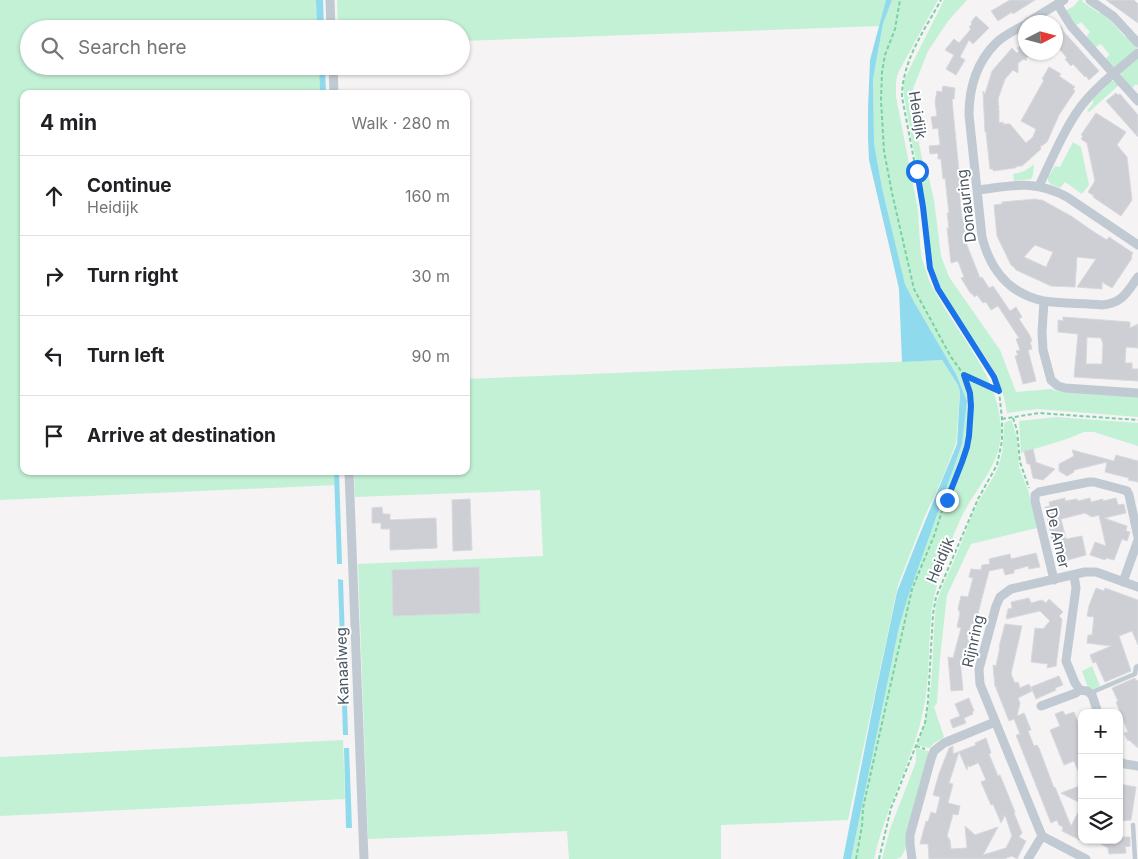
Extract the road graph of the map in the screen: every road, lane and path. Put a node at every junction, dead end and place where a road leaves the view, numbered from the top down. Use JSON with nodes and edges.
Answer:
{"nodes":[{"id":1,"x":330,"y":0,"type":"edge"},
{"id":2,"x":900,"y":0,"type":"edge"},
{"id":3,"x":941,"y":0,"type":"edge"},
{"id":4,"x":1090,"y":0,"type":"edge"},
{"id":5,"x":1061,"y":2,"type":"edge"},
{"id":6,"x":1040,"y":15,"type":"edge"},
{"id":7,"x":331,"y":20,"type":"edge"},
{"id":8,"x":1018,"y":28,"type":"edge"},
{"id":9,"x":1138,"y":43,"type":"edge"},
{"id":10,"x":1138,"y":52,"type":"edge"},
{"id":11,"x":1114,"y":74,"type":"junction"},
{"id":12,"x":333,"y":75,"type":"edge"},
{"id":13,"x":334,"y":90,"type":"edge"},
{"id":14,"x":1138,"y":102,"type":"edge"},
{"id":15,"x":1039,"y":186,"type":"junction"},
{"id":16,"x":977,"y":190,"type":"junction"},
{"id":17,"x":1138,"y":245,"type":"edge"},
{"id":18,"x":1138,"y":277,"type":"edge"},
{"id":19,"x":1044,"y":301,"type":"junction"},
{"id":20,"x":964,"y":375,"type":"junction"},
{"id":21,"x":999,"y":391,"type":"junction"},
{"id":22,"x":1138,"y":393,"type":"edge"},
{"id":23,"x":1013,"y":418,"type":"junction"},
{"id":24,"x":1002,"y":419,"type":"junction"},
{"id":25,"x":1138,"y":420,"type":"edge"},
{"id":26,"x":348,"y":475,"type":"edge"},
{"id":27,"x":1035,"y":495,"type":"junction"},
{"id":28,"x":1138,"y":538,"type":"edge"},
{"id":29,"x":1074,"y":575,"type":"junction"},
{"id":30,"x":1054,"y":580,"type":"junction"},
{"id":31,"x":1123,"y":582,"type":"junction"},
{"id":32,"x":1138,"y":587,"type":"edge"},
{"id":33,"x":1138,"y":666,"type":"edge"},
{"id":34,"x":1080,"y":690,"type":"junction"},
{"id":35,"x":1090,"y":693,"type":"junction"},
{"id":36,"x":1041,"y":706,"type":"dead end"},
{"id":37,"x":1096,"y":709,"type":"edge"},
{"id":38,"x":995,"y":722,"type":"junction"},
{"id":39,"x":1123,"y":763,"type":"edge"},
{"id":40,"x":1138,"y":766,"type":"edge"},
{"id":41,"x":1133,"y":825,"type":"dead end"},
{"id":42,"x":1042,"y":836,"type":"junction"},
{"id":43,"x":364,"y":859,"type":"edge"},
{"id":44,"x":856,"y":859,"type":"edge"},
{"id":45,"x":878,"y":859,"type":"edge"},
{"id":46,"x":912,"y":859,"type":"edge"},
{"id":47,"x":1028,"y":859,"type":"edge"},
{"id":48,"x":1086,"y":859,"type":"edge"},
{"id":49,"x":1135,"y":859,"type":"edge"}],
"edges":[{"from":1,"to":7,"type":"street"},
{"from":2,"to":20,"type":"path"},
{"from":3,"to":21,"type":"path","name":"Heidijk"},
{"from":4,"to":9,"type":"street"},
{"from":5,"to":6,"type":"street","name":"Donauring"},
{"from":5,"to":11,"type":"street"},
{"from":8,"to":16,"type":"street","name":"Donauring"},
{"from":10,"to":11,"type":"street"},
{"from":11,"to":14,"type":"street"},
{"from":11,"to":15,"type":"street"},
{"from":12,"to":13,"type":"street"},
{"from":15,"to":16,"type":"street"},
{"from":15,"to":17,"type":"street"},
{"from":16,"to":19,"type":"street","name":"Donauring"},
{"from":18,"to":19,"type":"street","name":"Donauring"},
{"from":19,"to":22,"type":"street"},
{"from":20,"to":21,"type":"path"},
{"from":20,"to":44,"type":"path"},
{"from":21,"to":24,"type":"path","name":"Heidijk"},
{"from":23,"to":24,"type":"path"},
{"from":23,"to":25,"type":"path"},
{"from":23,"to":27,"type":"path"},
{"from":24,"to":45,"type":"path","name":"Heidijk"},
{"from":26,"to":43,"type":"street","name":"Kanaalweg"},
{"from":27,"to":28,"type":"street","name":"De Amer"},
{"from":27,"to":30,"type":"street","name":"De Amer"},
{"from":28,"to":31,"type":"street","name":"De Amer"},
{"from":29,"to":30,"type":"street","name":"Rijnring"},
{"from":29,"to":31,"type":"street","name":"Rijnring"},
{"from":29,"to":34,"type":"street"},
{"from":30,"to":38,"type":"street","name":"Rijnring"},
{"from":31,"to":32,"type":"street","name":"Rijnring"},
{"from":33,"to":35,"type":"lane"},
{"from":34,"to":35,"type":"street"},
{"from":34,"to":36,"type":"street"},
{"from":35,"to":37,"type":"street"},
{"from":38,"to":42,"type":"street","name":"Rijnring"},
{"from":38,"to":46,"type":"street"},
{"from":39,"to":40,"type":"street"},
{"from":41,"to":49,"type":"lane"},
{"from":42,"to":47,"type":"street"},
{"from":42,"to":48,"type":"street"}]}
